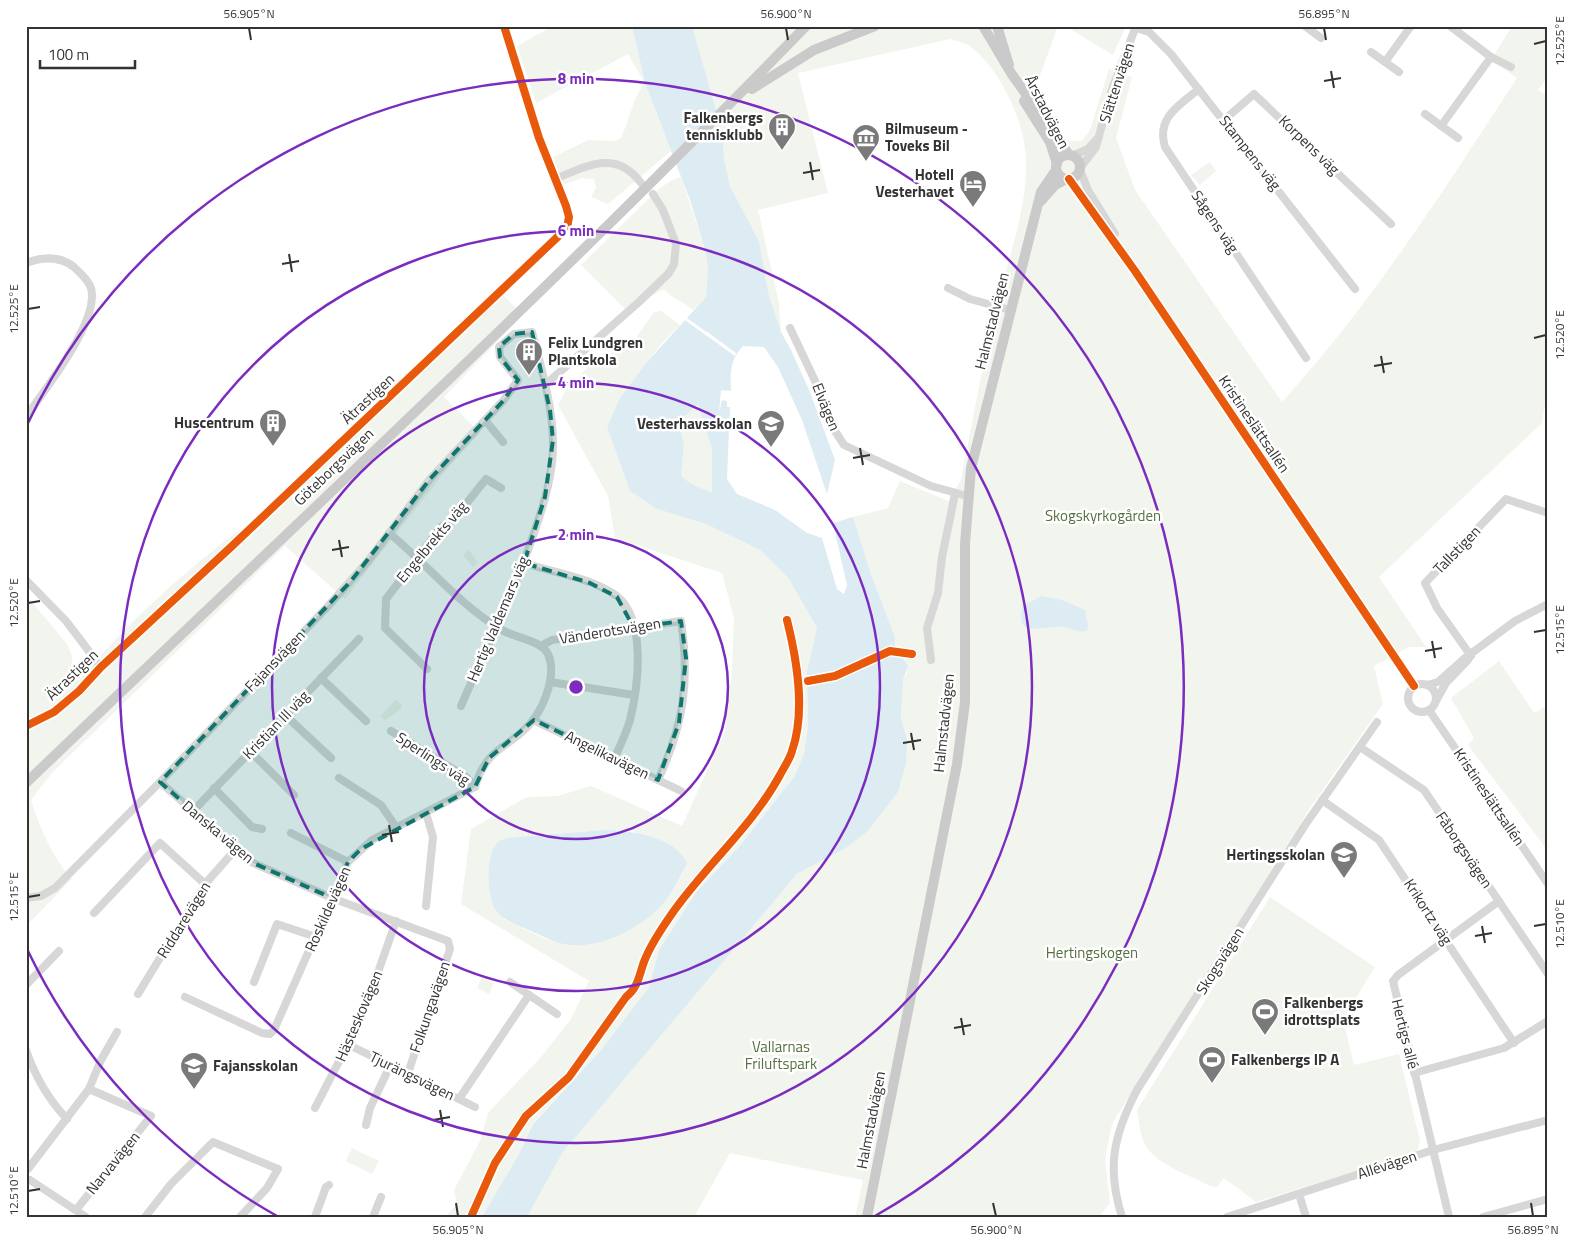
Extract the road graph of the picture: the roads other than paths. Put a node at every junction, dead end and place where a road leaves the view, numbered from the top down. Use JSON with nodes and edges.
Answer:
{"nodes":[{"id":1,"x":504,"y":26,"type":"edge"},
{"id":2,"x":796,"y":26,"type":"edge"},
{"id":3,"x":806,"y":26,"type":"edge"},
{"id":4,"x":875,"y":26,"type":"edge"},
{"id":5,"x":982,"y":26,"type":"edge"},
{"id":6,"x":997,"y":26,"type":"edge"},
{"id":7,"x":1306,"y":26,"type":"edge"},
{"id":8,"x":1411,"y":26,"type":"edge"},
{"id":9,"x":1450,"y":26,"type":"edge"},
{"id":10,"x":1136,"y":27,"type":"edge"},
{"id":11,"x":1461,"y":29,"type":"edge"},
{"id":12,"x":1321,"y":38,"type":"dead end"},
{"id":13,"x":1371,"y":52,"type":"dead end"},
{"id":14,"x":777,"y":56,"type":"junction"},
{"id":15,"x":1491,"y":57,"type":"junction"},
{"id":16,"x":1385,"y":62,"type":"junction"},
{"id":17,"x":1511,"y":68,"type":"dead end"},
{"id":18,"x":1400,"y":72,"type":"dead end"},
{"id":19,"x":1011,"y":73,"type":"junction"},
{"id":20,"x":1199,"y":89,"type":"junction"},
{"id":21,"x":728,"y":107,"type":"junction"},
{"id":22,"x":1425,"y":114,"type":"dead end"},
{"id":23,"x":1224,"y":120,"type":"junction"},
{"id":24,"x":1441,"y":126,"type":"junction"},
{"id":25,"x":1458,"y":138,"type":"dead end"},
{"id":26,"x":1097,"y":139,"type":"junction"},
{"id":27,"x":1071,"y":156,"type":"junction"},
{"id":28,"x":1056,"y":167,"type":"junction"},
{"id":29,"x":1080,"y":169,"type":"junction"},
{"id":30,"x":555,"y":179,"type":"junction"},
{"id":31,"x":1067,"y":179,"type":"junction"},
{"id":32,"x":641,"y":183,"type":"dead end"},
{"id":33,"x":653,"y":194,"type":"dead end"},
{"id":34,"x":1039,"y":204,"type":"junction"},
{"id":35,"x":1391,"y":224,"type":"dead end"},
{"id":36,"x":26,"y":263,"type":"edge"},
{"id":37,"x":1135,"y":270,"type":"junction"},
{"id":38,"x":948,"y":288,"type":"dead end"},
{"id":39,"x":1355,"y":289,"type":"dead end"},
{"id":40,"x":1010,"y":310,"type":"junction"},
{"id":41,"x":790,"y":328,"type":"dead end"},
{"id":42,"x":532,"y":332,"type":"joint"},
{"id":43,"x":1306,"y":358,"type":"dead end"},
{"id":44,"x":545,"y":386,"type":"junction"},
{"id":45,"x":26,"y":416,"type":"edge"},
{"id":46,"x":485,"y":420,"type":"junction"},
{"id":47,"x":503,"y":442,"type":"dead end"},
{"id":48,"x":501,"y":488,"type":"dead end"},
{"id":49,"x":955,"y":494,"type":"junction"},
{"id":50,"x":967,"y":496,"type":"junction"},
{"id":51,"x":1548,"y":513,"type":"edge"},
{"id":52,"x":389,"y":533,"type":"junction"},
{"id":53,"x":418,"y":557,"type":"junction"},
{"id":54,"x":524,"y":562,"type":"junction"},
{"id":55,"x":26,"y":580,"type":"edge"},
{"id":56,"x":1548,"y":604,"type":"edge"},
{"id":57,"x":496,"y":626,"type":"junction"},
{"id":58,"x":634,"y":628,"type":"junction"},
{"id":59,"x":359,"y":639,"type":"dead end"},
{"id":60,"x":541,"y":646,"type":"junction"},
{"id":61,"x":1470,"y":656,"type":"junction"},
{"id":62,"x":931,"y":660,"type":"dead end"},
{"id":63,"x":101,"y":667,"type":"junction"},
{"id":64,"x":427,"y":669,"type":"dead end"},
{"id":65,"x":321,"y":678,"type":"junction"},
{"id":66,"x":550,"y":682,"type":"junction"},
{"id":67,"x":1427,"y":685,"type":"junction"},
{"id":68,"x":1414,"y":686,"type":"junction"},
{"id":69,"x":634,"y":695,"type":"junction"},
{"id":70,"x":1436,"y":701,"type":"junction"},
{"id":71,"x":460,"y":706,"type":"dead end"},
{"id":72,"x":1429,"y":710,"type":"junction"},
{"id":73,"x":285,"y":715,"type":"junction"},
{"id":74,"x":533,"y":720,"type":"junction"},
{"id":75,"x":366,"y":721,"type":"dead end"},
{"id":76,"x":1377,"y":722,"type":"dead end"},
{"id":77,"x":26,"y":726,"type":"edge"},
{"id":78,"x":391,"y":731,"type":"dead end"},
{"id":79,"x":79,"y":732,"type":"junction"},
{"id":80,"x":1360,"y":747,"type":"junction"},
{"id":81,"x":250,"y":751,"type":"junction"},
{"id":82,"x":54,"y":756,"type":"junction"},
{"id":83,"x":331,"y":758,"type":"dead end"},
{"id":84,"x":614,"y":759,"type":"junction"},
{"id":85,"x":26,"y":774,"type":"edge"},
{"id":86,"x":339,"y":778,"type":"dead end"},
{"id":87,"x":658,"y":780,"type":"junction"},
{"id":88,"x":160,"y":782,"type":"junction"},
{"id":89,"x":26,"y":783,"type":"edge"},
{"id":90,"x":475,"y":787,"type":"junction"},
{"id":91,"x":214,"y":788,"type":"junction"},
{"id":92,"x":26,"y":789,"type":"edge"},
{"id":93,"x":681,"y":791,"type":"dead end"},
{"id":94,"x":294,"y":795,"type":"dead end"},
{"id":95,"x":1322,"y":800,"type":"junction"},
{"id":96,"x":193,"y":811,"type":"junction"},
{"id":97,"x":426,"y":813,"type":"junction"},
{"id":98,"x":396,"y":827,"type":"junction"},
{"id":99,"x":262,"y":829,"type":"dead end"},
{"id":100,"x":291,"y":833,"type":"dead end"},
{"id":101,"x":235,"y":850,"type":"junction"},
{"id":102,"x":348,"y":862,"type":"junction"},
{"id":103,"x":205,"y":884,"type":"junction"},
{"id":104,"x":1548,"y":884,"type":"edge"},
{"id":105,"x":26,"y":898,"type":"edge"},
{"id":106,"x":332,"y":898,"type":"junction"},
{"id":107,"x":1499,"y":901,"type":"junction"},
{"id":108,"x":426,"y":906,"type":"dead end"},
{"id":109,"x":94,"y":913,"type":"dead end"},
{"id":110,"x":396,"y":921,"type":"junction"},
{"id":111,"x":316,"y":937,"type":"junction"},
{"id":112,"x":1446,"y":940,"type":"junction"},
{"id":113,"x":448,"y":941,"type":"joint"},
{"id":114,"x":59,"y":951,"type":"dead end"},
{"id":115,"x":1548,"y":974,"type":"edge"},
{"id":116,"x":254,"y":982,"type":"dead end"},
{"id":117,"x":510,"y":982,"type":"dead end"},
{"id":118,"x":26,"y":985,"type":"edge"},
{"id":119,"x":138,"y":994,"type":"dead end"},
{"id":120,"x":530,"y":995,"type":"junction"},
{"id":121,"x":185,"y":997,"type":"dead end"},
{"id":122,"x":557,"y":1014,"type":"dead end"},
{"id":123,"x":1548,"y":1021,"type":"edge"},
{"id":124,"x":117,"y":1032,"type":"dead end"},
{"id":125,"x":1514,"y":1042,"type":"junction"},
{"id":126,"x":349,"y":1045,"type":"junction"},
{"id":127,"x":26,"y":1050,"type":"edge"},
{"id":128,"x":390,"y":1066,"type":"junction"},
{"id":129,"x":408,"y":1073,"type":"junction"},
{"id":130,"x":1414,"y":1073,"type":"junction"},
{"id":131,"x":89,"y":1089,"type":"junction"},
{"id":132,"x":459,"y":1099,"type":"junction"},
{"id":133,"x":475,"y":1107,"type":"dead end"},
{"id":134,"x":315,"y":1108,"type":"dead end"},
{"id":135,"x":67,"y":1119,"type":"junction"},
{"id":136,"x":1548,"y":1120,"type":"edge"},
{"id":137,"x":366,"y":1124,"type":"dead end"},
{"id":138,"x":1433,"y":1150,"type":"junction"},
{"id":139,"x":27,"y":1169,"type":"edge"},
{"id":140,"x":28,"y":1182,"type":"edge"},
{"id":141,"x":329,"y":1185,"type":"dead end"},
{"id":142,"x":1298,"y":1194,"type":"junction"},
{"id":143,"x":381,"y":1197,"type":"dead end"},
{"id":144,"x":1548,"y":1199,"type":"edge"},
{"id":145,"x":76,"y":1210,"type":"junction"},
{"id":146,"x":86,"y":1217,"type":"edge"},
{"id":147,"x":145,"y":1217,"type":"edge"},
{"id":148,"x":240,"y":1217,"type":"edge"},
{"id":149,"x":314,"y":1217,"type":"edge"},
{"id":150,"x":374,"y":1217,"type":"edge"},
{"id":151,"x":867,"y":1217,"type":"edge"},
{"id":152,"x":1122,"y":1217,"type":"edge"},
{"id":153,"x":1227,"y":1217,"type":"edge"},
{"id":154,"x":1306,"y":1217,"type":"edge"},
{"id":155,"x":1449,"y":1217,"type":"edge"},
{"id":156,"x":1483,"y":1217,"type":"edge"}],
"edges":[{"from":1,"to":30,"type":"street","name":"Ätrastigen"},
{"from":2,"to":14,"type":"main road"},
{"from":3,"to":14,"type":"main road"},
{"from":4,"to":21,"type":"main road"},
{"from":5,"to":19,"type":"main road","name":"Årstadvägen"},
{"from":6,"to":19,"type":"main road"},
{"from":7,"to":12,"type":"street"},
{"from":8,"to":16,"type":"street"},
{"from":9,"to":11,"type":"street"},
{"from":10,"to":20,"type":"street","name":"Stampens väg"},
{"from":10,"to":26,"type":"street","name":"Slättenvägen"},
{"from":11,"to":15,"type":"street"},
{"from":13,"to":16,"type":"street"},
{"from":14,"to":21,"type":"main road"},
{"from":15,"to":17,"type":"street"},
{"from":15,"to":24,"type":"street"},
{"from":16,"to":18,"type":"street"},
{"from":19,"to":27,"type":"main road","name":"Årstadvägen"},
{"from":19,"to":28,"type":"main road","name":"Årstadvägen"},
{"from":20,"to":23,"type":"street","name":"Stampens väg"},
{"from":20,"to":43,"type":"street","name":"Sågens väg"},
{"from":21,"to":79,"type":"main road","name":"Göteborgsvägen"},
{"from":22,"to":24,"type":"street"},
{"from":23,"to":35,"type":"street","name":"Korpens väg"},
{"from":23,"to":39,"type":"street","name":"Stampens väg"},
{"from":24,"to":25,"type":"street"},
{"from":26,"to":27,"type":"street","name":"Slättenvägen"},
{"from":26,"to":29,"type":"street","name":"Slättenvägen"},
{"from":27,"to":28,"type":"main road"},
{"from":27,"to":29,"type":"main road"},
{"from":28,"to":31,"type":"main road"},
{"from":28,"to":34,"type":"main road","name":"Halmstadvägen"},
{"from":29,"to":31,"type":"main road"},
{"from":29,"to":37,"type":"street","name":"Kristineslättsallén"},
{"from":30,"to":32,"type":"street"},
{"from":30,"to":63,"type":"street","name":"Ätrastigen"},
{"from":31,"to":34,"type":"main road","name":"Halmstadvägen"},
{"from":31,"to":37,"type":"street","name":"Kristineslättsallén"},
{"from":33,"to":44,"type":"street"},
{"from":34,"to":40,"type":"main road","name":"Halmstadvägen"},
{"from":36,"to":45,"type":"street"},
{"from":37,"to":68,"type":"street","name":"Kristineslättsallén"},
{"from":38,"to":40,"type":"street"},
{"from":40,"to":50,"type":"main road","name":"Halmstadvägen"},
{"from":41,"to":49,"type":"street","name":"Elvägen"},
{"from":42,"to":44,"type":"street","name":"Hertig Valdemars väg"},
{"from":42,"to":46,"type":"street","name":"Fajansvägen"},
{"from":44,"to":54,"type":"street","name":"Hertig Valdemars väg"},
{"from":46,"to":47,"type":"street"},
{"from":46,"to":52,"type":"street","name":"Fajansvägen"},
{"from":48,"to":53,"type":"street","name":"Engelbrekts väg"},
{"from":49,"to":50,"type":"street","name":"Elvägen"},
{"from":49,"to":62,"type":"street"},
{"from":50,"to":151,"type":"main road","name":"Halmstadvägen"},
{"from":51,"to":61,"type":"street","name":"Tallstigen"},
{"from":52,"to":53,"type":"street"},
{"from":52,"to":88,"type":"street","name":"Fajansvägen"},
{"from":53,"to":57,"type":"street"},
{"from":53,"to":64,"type":"street","name":"Engelbrekts väg"},
{"from":54,"to":57,"type":"street","name":"Hertig Valdemars väg"},
{"from":54,"to":58,"type":"street"},
{"from":55,"to":63,"type":"street"},
{"from":56,"to":61,"type":"street"},
{"from":57,"to":60,"type":"street"},
{"from":57,"to":71,"type":"street","name":"Hertig Valdemars väg"},
{"from":58,"to":60,"type":"street","name":"Vänderotsvägen"},
{"from":58,"to":69,"type":"street"},
{"from":58,"to":87,"type":"street","name":"Vänderotsvägen"},
{"from":59,"to":65,"type":"street","name":"Kristian III väg"},
{"from":60,"to":66,"type":"street"},
{"from":61,"to":67,"type":"street"},
{"from":61,"to":70,"type":"street"},
{"from":63,"to":77,"type":"street","name":"Ätrastigen"},
{"from":65,"to":73,"type":"street","name":"Kristian III väg"},
{"from":65,"to":75,"type":"street"},
{"from":66,"to":69,"type":"street"},
{"from":66,"to":74,"type":"street"},
{"from":67,"to":68,"type":"street"},
{"from":67,"to":70,"type":"street"},
{"from":68,"to":72,"type":"street"},
{"from":69,"to":84,"type":"street"},
{"from":70,"to":72,"type":"street"},
{"from":72,"to":104,"type":"street","name":"Kristineslättsallén"},
{"from":73,"to":81,"type":"street","name":"Kristian III väg"},
{"from":73,"to":83,"type":"street"},
{"from":74,"to":84,"type":"street","name":"Angelikavägen"},
{"from":74,"to":90,"type":"street"},
{"from":76,"to":80,"type":"street","name":"Skogsvägen"},
{"from":78,"to":90,"type":"street","name":"Sperlings väg"},
{"from":79,"to":82,"type":"main road","name":"Göteborgsvägen"},
{"from":79,"to":92,"type":"main road"},
{"from":80,"to":95,"type":"street","name":"Skogsvägen"},
{"from":80,"to":107,"type":"street","name":"Fåborgsvägen"},
{"from":81,"to":91,"type":"street","name":"Kristian III väg"},
{"from":81,"to":94,"type":"street"},
{"from":82,"to":85,"type":"main road"},
{"from":82,"to":89,"type":"main road","name":"Göteborgsvägen"},
{"from":84,"to":87,"type":"street","name":"Angelikavägen"},
{"from":86,"to":98,"type":"street"},
{"from":87,"to":93,"type":"street","name":"Angelikavägen"},
{"from":88,"to":96,"type":"street","name":"Danska vägen"},
{"from":88,"to":105,"type":"street","name":"Fajansvägen"},
{"from":90,"to":97,"type":"street","name":"Roskildevägen"},
{"from":91,"to":96,"type":"street","name":"Kristian III väg"},
{"from":91,"to":99,"type":"street"},
{"from":95,"to":112,"type":"street","name":"Krikortz väg"},
{"from":95,"to":152,"type":"street","name":"Skogsvägen"},
{"from":96,"to":101,"type":"street","name":"Danska vägen"},
{"from":97,"to":98,"type":"street","name":"Roskildevägen"},
{"from":97,"to":108,"type":"street"},
{"from":98,"to":102,"type":"street","name":"Roskildevägen"},
{"from":100,"to":102,"type":"street"},
{"from":101,"to":103,"type":"street","name":"Riddarevägen"},
{"from":101,"to":106,"type":"street","name":"Danska vägen"},
{"from":102,"to":106,"type":"street","name":"Roskildevägen"},
{"from":103,"to":109,"type":"street"},
{"from":103,"to":119,"type":"street","name":"Riddarevägen"},
{"from":106,"to":110,"type":"street","name":"Danska vägen"},
{"from":106,"to":111,"type":"street","name":"Roskildevägen"},
{"from":107,"to":112,"type":"street","name":"Hertigs allé"},
{"from":107,"to":115,"type":"street","name":"Fåborgsvägen"},
{"from":110,"to":113,"type":"street","name":"Danska vägen"},
{"from":110,"to":126,"type":"street","name":"Hästeskovägen"},
{"from":111,"to":116,"type":"street"},
{"from":111,"to":121,"type":"street","name":"Roskildevägen"},
{"from":112,"to":125,"type":"street","name":"Krikortz väg"},
{"from":112,"to":130,"type":"street","name":"Hertigs allé"},
{"from":113,"to":129,"type":"street","name":"Folkungavägen"},
{"from":114,"to":118,"type":"street"},
{"from":117,"to":120,"type":"street"},
{"from":120,"to":122,"type":"street"},
{"from":120,"to":132,"type":"street"},
{"from":123,"to":125,"type":"street"},
{"from":124,"to":131,"type":"street"},
{"from":125,"to":130,"type":"street"},
{"from":126,"to":128,"type":"street","name":"Tjurängsvägen"},
{"from":126,"to":134,"type":"street","name":"Hästeskovägen"},
{"from":127,"to":135,"type":"street"},
{"from":128,"to":129,"type":"street","name":"Tjurängsvägen"},
{"from":128,"to":137,"type":"street"},
{"from":129,"to":132,"type":"street","name":"Tjurängsvägen"},
{"from":130,"to":138,"type":"street","name":"Hertigs allé"},
{"from":131,"to":135,"type":"street"},
{"from":131,"to":145,"type":"street","name":"Narvavägen"},
{"from":132,"to":133,"type":"street","name":"Tjurängsvägen"},
{"from":135,"to":139,"type":"street"},
{"from":136,"to":138,"type":"street","name":"Allévägen"},
{"from":138,"to":142,"type":"street","name":"Allévägen"},
{"from":138,"to":155,"type":"street","name":"Hertigs allé"},
{"from":139,"to":140,"type":"street"},
{"from":140,"to":145,"type":"street"},
{"from":141,"to":149,"type":"street"},
{"from":142,"to":153,"type":"street","name":"Allévägen"},
{"from":142,"to":154,"type":"street"},
{"from":143,"to":150,"type":"street"},
{"from":144,"to":156,"type":"street"},
{"from":145,"to":146,"type":"street"},
{"from":147,"to":148,"type":"street"}]}
